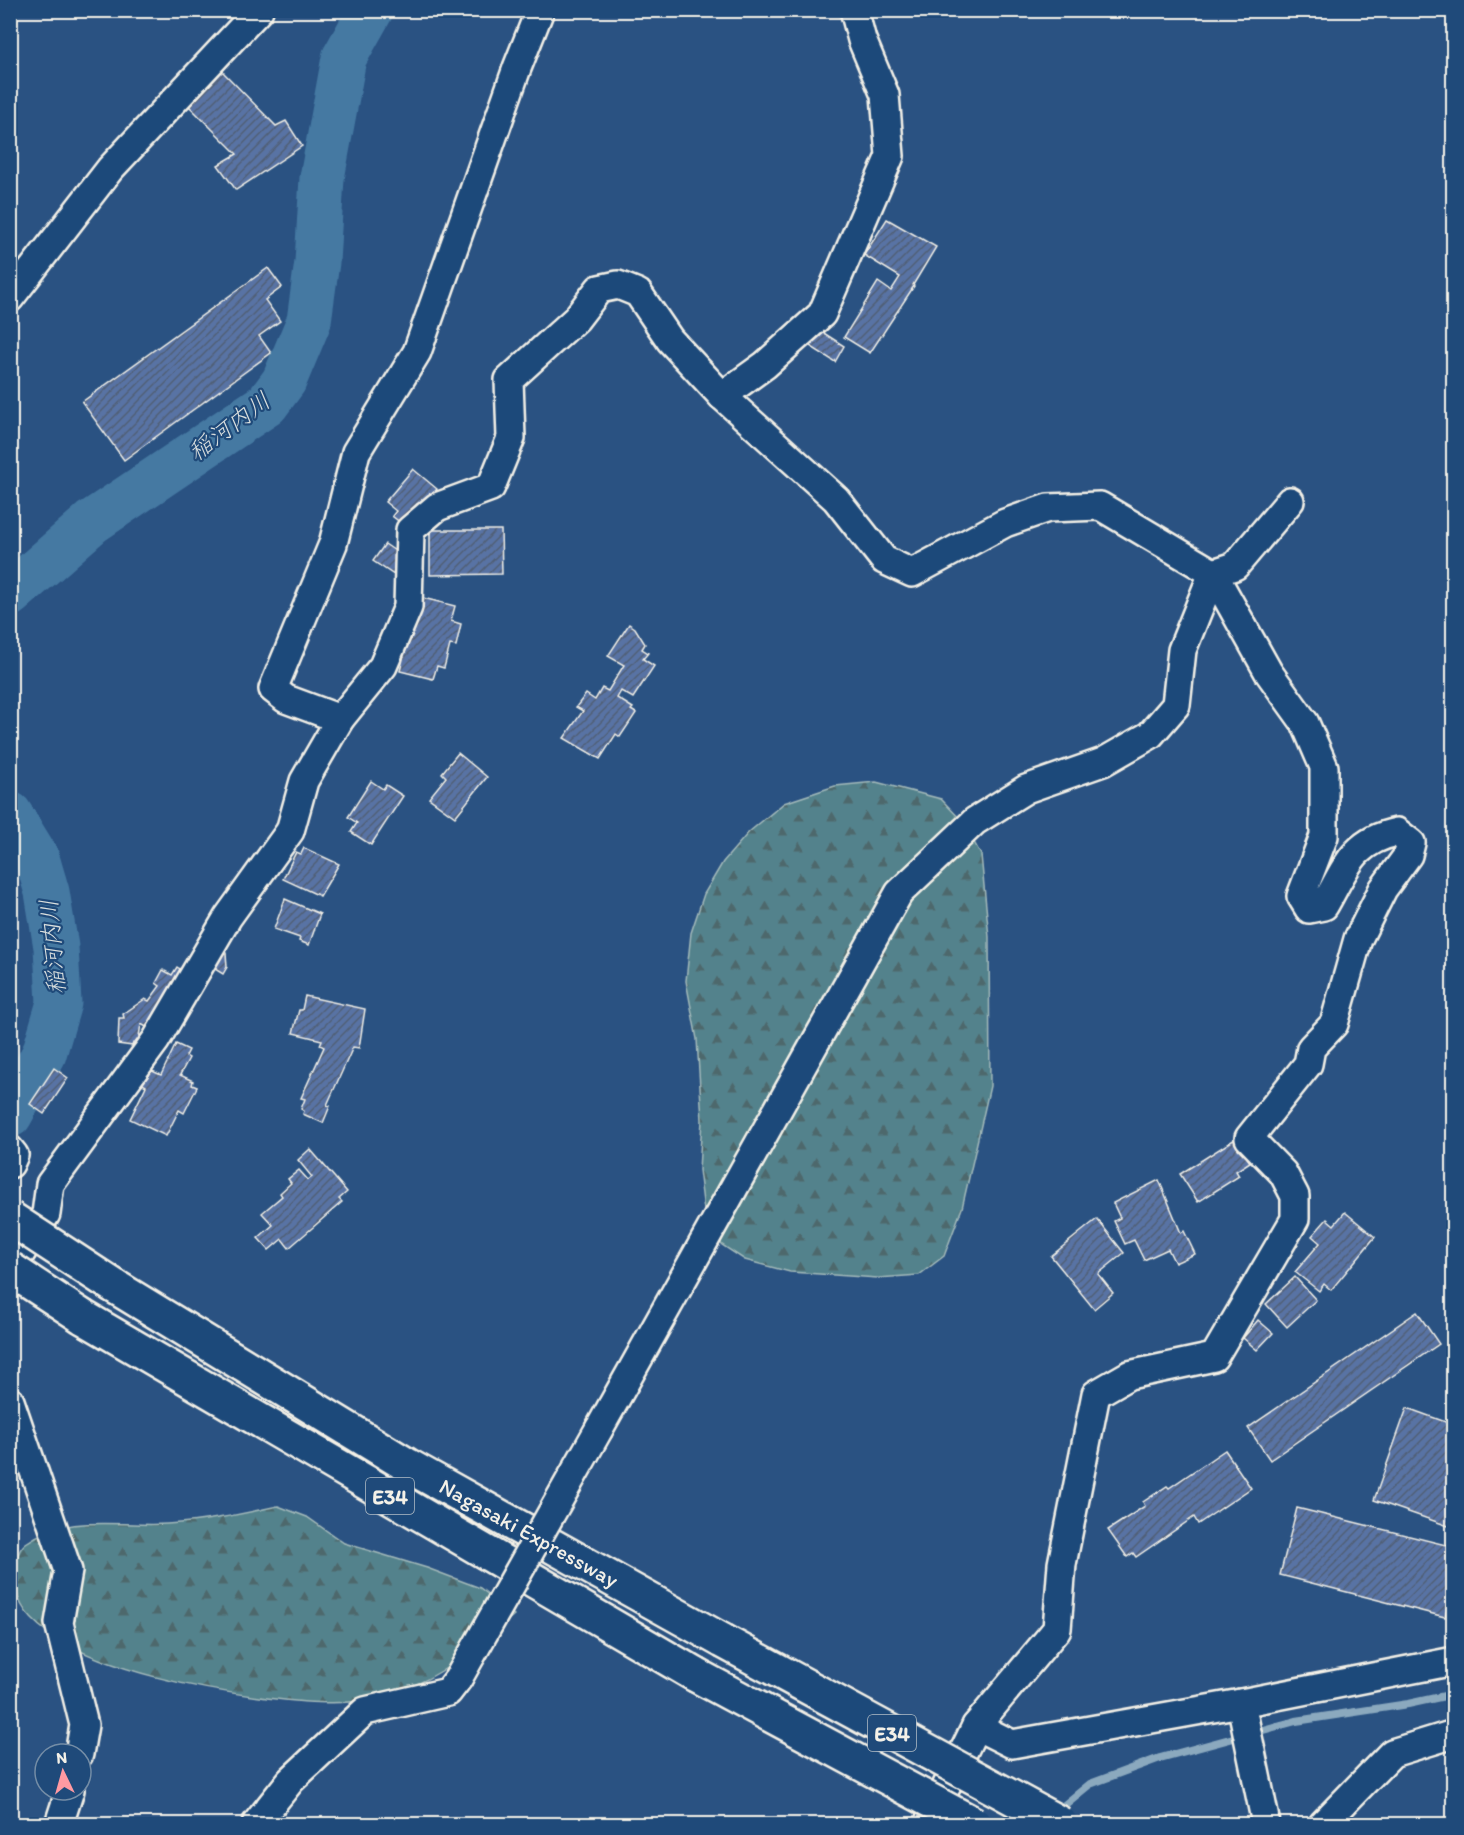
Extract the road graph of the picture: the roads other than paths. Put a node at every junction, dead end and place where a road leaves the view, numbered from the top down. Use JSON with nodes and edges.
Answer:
{"nodes":[{"id":1,"x":259,"y":10,"type":"edge"},
{"id":2,"x":540,"y":10,"type":"edge"},
{"id":3,"x":854,"y":10,"type":"edge"},
{"id":4,"x":10,"y":298,"type":"edge"},
{"id":5,"x":722,"y":396,"type":"junction"},
{"id":6,"x":1290,"y":501,"type":"dead end"},
{"id":7,"x":1213,"y":573,"type":"junction"},
{"id":8,"x":340,"y":719,"type":"junction"},
{"id":9,"x":10,"y":1218,"type":"edge"},
{"id":10,"x":10,"y":1270,"type":"edge"},
{"id":11,"x":10,"y":1401,"type":"edge"},
{"id":12,"x":1454,"y":1661,"type":"edge"},
{"id":13,"x":1243,"y":1711,"type":"junction"},
{"id":14,"x":976,"y":1726,"type":"junction"},
{"id":15,"x":1454,"y":1734,"type":"edge"},
{"id":16,"x":81,"y":1742,"type":"edge"},
{"id":17,"x":66,"y":1802,"type":"edge"},
{"id":18,"x":59,"y":1824,"type":"edge"},
{"id":19,"x":256,"y":1824,"type":"edge"},
{"id":20,"x":928,"y":1824,"type":"edge"},
{"id":21,"x":974,"y":1824,"type":"edge"},
{"id":22,"x":1062,"y":1824,"type":"edge"},
{"id":23,"x":1266,"y":1824,"type":"edge"},
{"id":24,"x":1323,"y":1824,"type":"edge"}],
"edges":[{"from":1,"to":4,"type":"street"},
{"from":2,"to":8,"type":"street"},
{"from":3,"to":5,"type":"street"},
{"from":5,"to":7,"type":"street"},
{"from":5,"to":8,"type":"street"},
{"from":6,"to":7,"type":"street"},
{"from":7,"to":14,"type":"street"},
{"from":7,"to":19,"type":"street","bridge":true},
{"from":8,"to":10,"type":"street"},
{"from":9,"to":22,"type":"highway","name":"Nagasaki Expressway","number":"E34","bridge":true},
{"from":10,"to":21,"type":"highway","name":"Nagasaki Expressway","number":"E34","bridge":true},
{"from":11,"to":16,"type":"street"},
{"from":12,"to":13,"type":"street"},
{"from":13,"to":14,"type":"street"},
{"from":13,"to":23,"type":"street"},
{"from":14,"to":20,"type":"street"},
{"from":15,"to":24,"type":"street"},
{"from":17,"to":18,"type":"street"}]}
